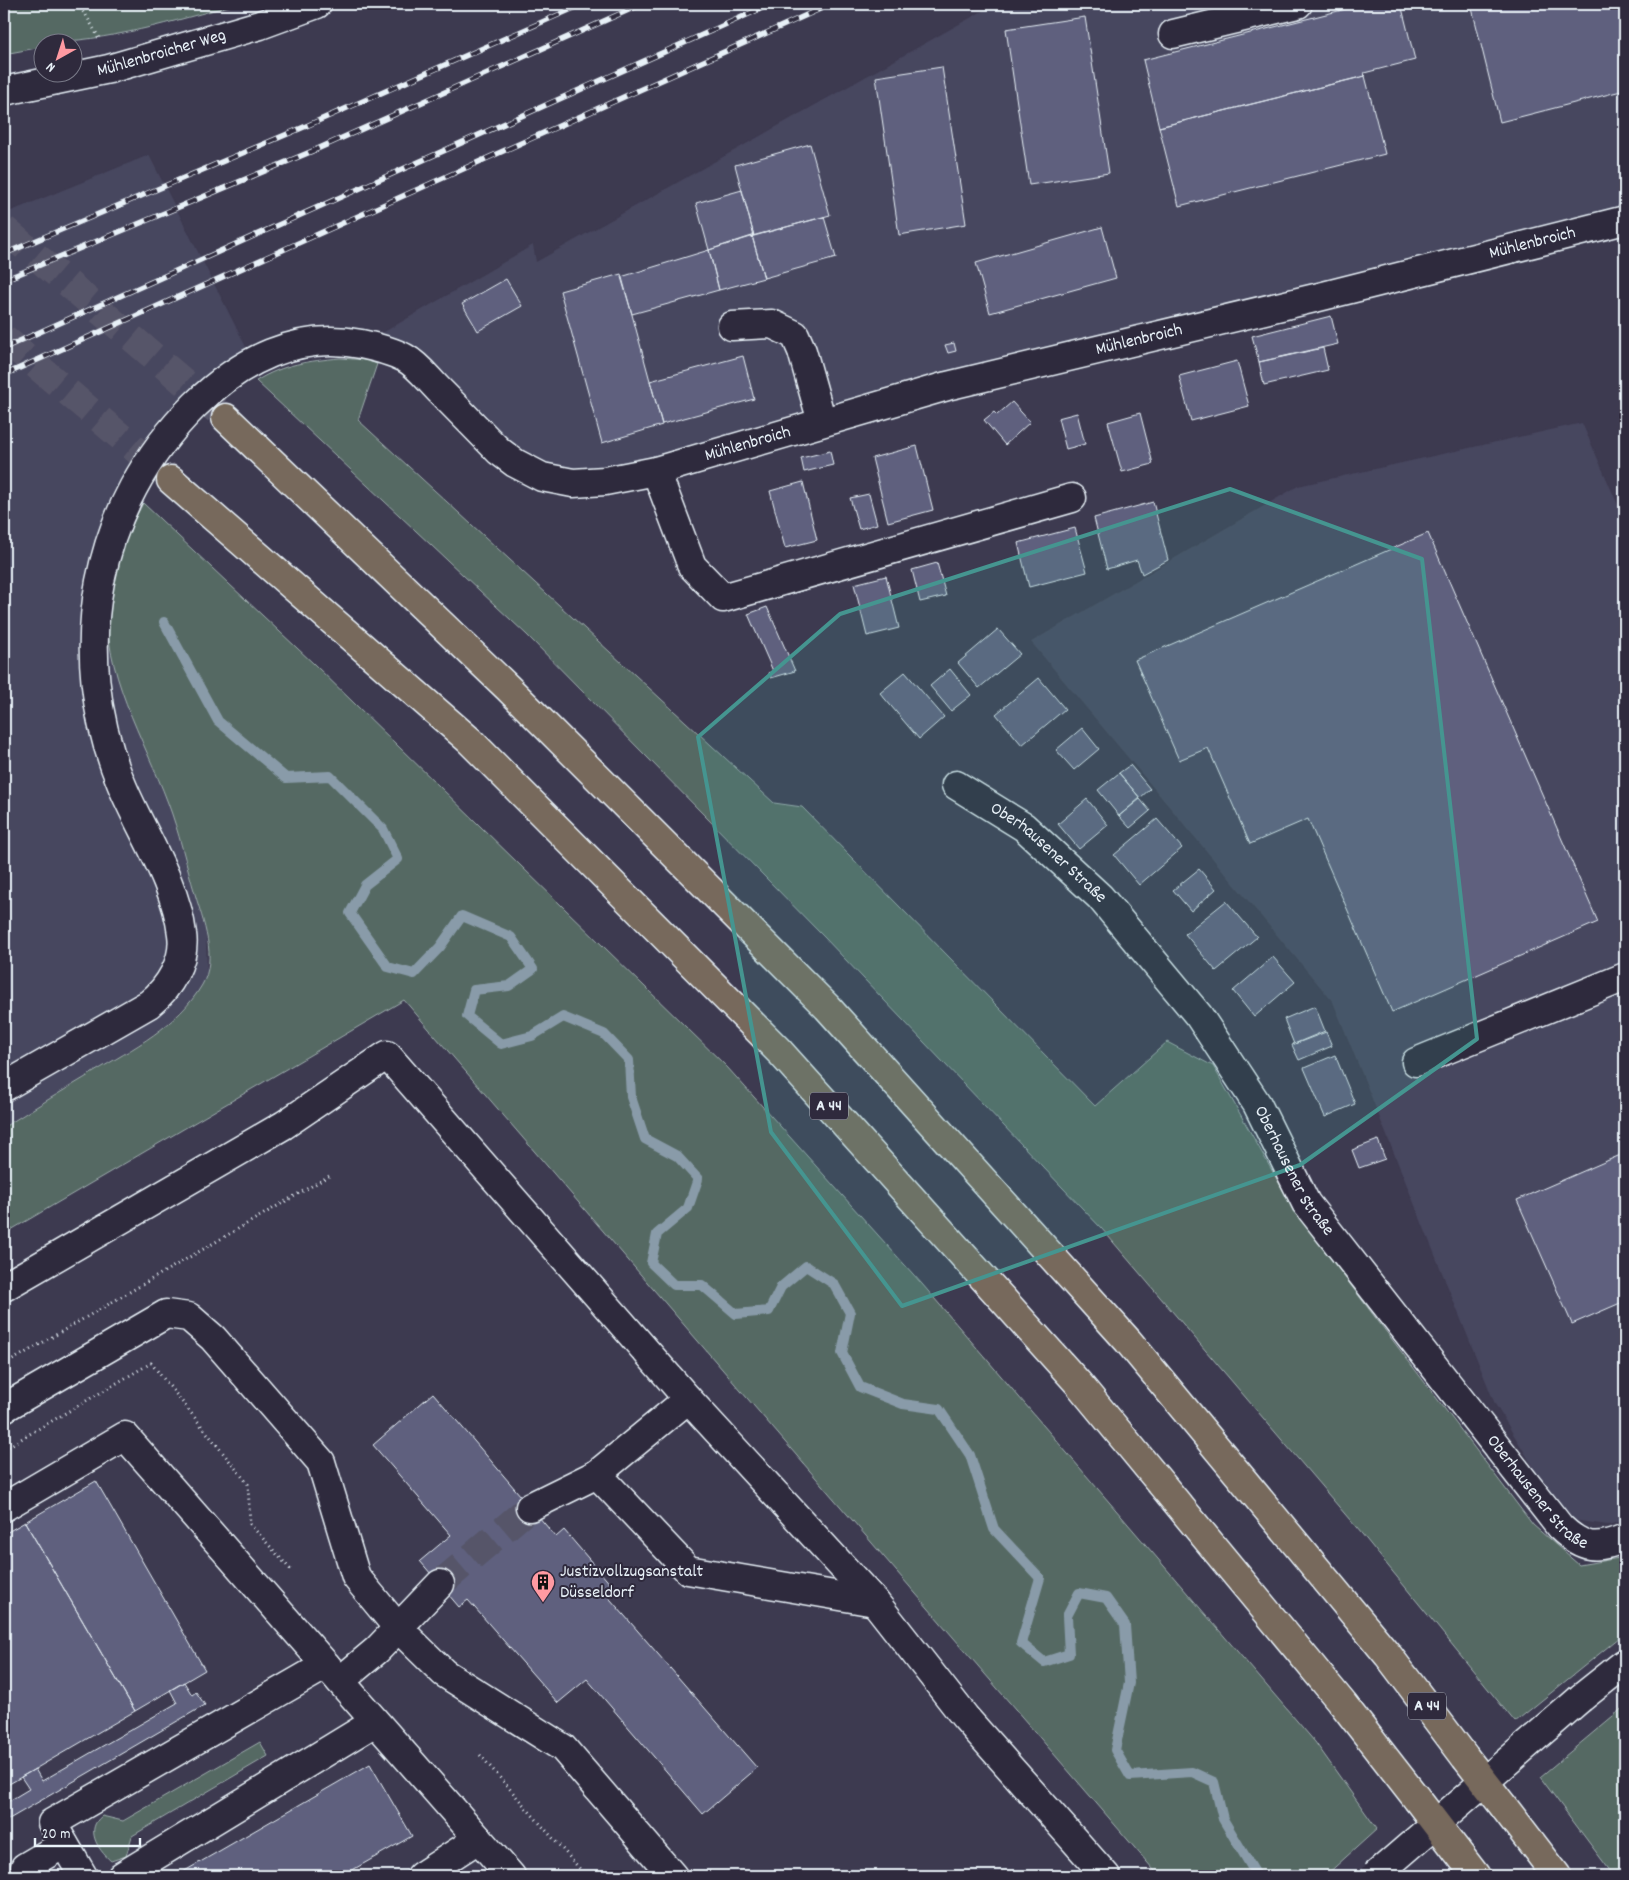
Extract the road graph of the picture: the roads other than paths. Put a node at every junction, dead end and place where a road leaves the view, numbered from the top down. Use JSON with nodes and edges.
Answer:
{"nodes":[{"id":1,"x":316,"y":4,"type":"edge"},
{"id":2,"x":1298,"y":4,"type":"edge"},
{"id":3,"x":1173,"y":34,"type":"dead end"},
{"id":4,"x":4,"y":91,"type":"edge"},
{"id":5,"x":1625,"y":220,"type":"edge"},
{"id":6,"x":732,"y":326,"type":"dead end"},
{"id":7,"x":226,"y":418,"type":"tunnel mouth"},
{"id":8,"x":822,"y":422,"type":"junction"},
{"id":9,"x":656,"y":471,"type":"junction"},
{"id":10,"x":171,"y":480,"type":"tunnel mouth"},
{"id":11,"x":1072,"y":498,"type":"dead end"},
{"id":12,"x":956,"y":785,"type":"dead end"},
{"id":13,"x":1625,"y":978,"type":"edge"},
{"id":14,"x":1416,"y":1062,"type":"dead end"},
{"id":15,"x":4,"y":1087,"type":"edge"},
{"id":16,"x":4,"y":1287,"type":"edge"},
{"id":17,"x":688,"y":1399,"type":"junction"},
{"id":18,"x":4,"y":1408,"type":"edge"},
{"id":19,"x":596,"y":1474,"type":"junction"},
{"id":20,"x":4,"y":1507,"type":"edge"},
{"id":21,"x":530,"y":1507,"type":"tunnel mouth"},
{"id":22,"x":1625,"y":1538,"type":"edge"},
{"id":23,"x":440,"y":1584,"type":"tunnel mouth"},
{"id":24,"x":875,"y":1602,"type":"junction"},
{"id":25,"x":398,"y":1628,"type":"junction"},
{"id":26,"x":1625,"y":1663,"type":"edge"},
{"id":27,"x":333,"y":1673,"type":"junction"},
{"id":28,"x":375,"y":1722,"type":"junction"},
{"id":29,"x":478,"y":1839,"type":"junction"},
{"id":30,"x":64,"y":1844,"type":"junction"},
{"id":31,"x":25,"y":1867,"type":"dead end"},
{"id":32,"x":83,"y":1876,"type":"edge"},
{"id":33,"x":122,"y":1876,"type":"edge"},
{"id":34,"x":421,"y":1876,"type":"edge"},
{"id":35,"x":511,"y":1876,"type":"edge"},
{"id":36,"x":673,"y":1876,"type":"edge"},
{"id":37,"x":1106,"y":1876,"type":"edge"},
{"id":38,"x":1375,"y":1876,"type":"edge"},
{"id":39,"x":1476,"y":1876,"type":"edge"},
{"id":40,"x":1557,"y":1876,"type":"edge"}],
"edges":[{"from":1,"to":4,"type":"street","name":"Mühlenbroicher Weg"},
{"from":2,"to":3,"type":"street"},
{"from":5,"to":8,"type":"street","name":"Mühlenbroich"},
{"from":6,"to":8,"type":"street"},
{"from":7,"to":40,"type":"highway","number":"A 44","bridge":true},
{"from":8,"to":9,"type":"street","name":"Mühlenbroich"},
{"from":9,"to":11,"type":"street"},
{"from":9,"to":15,"type":"street","name":"Mühlenbroich"},
{"from":10,"to":39,"type":"highway","number":"A 44","bridge":true},
{"from":12,"to":22,"type":"street","name":"Oberhausener Straße"},
{"from":13,"to":14,"type":"street"},
{"from":16,"to":17,"type":"street"},
{"from":17,"to":19,"type":"street"},
{"from":17,"to":24,"type":"street"},
{"from":18,"to":25,"type":"street"},
{"from":19,"to":21,"type":"street"},
{"from":19,"to":24,"type":"street"},
{"from":20,"to":27,"type":"street"},
{"from":23,"to":25,"type":"street"},
{"from":24,"to":37,"type":"street"},
{"from":25,"to":27,"type":"street"},
{"from":25,"to":36,"type":"street"},
{"from":26,"to":38,"type":"street","bridge":true},
{"from":27,"to":28,"type":"street"},
{"from":27,"to":30,"type":"street"},
{"from":28,"to":29,"type":"street"},
{"from":28,"to":33,"type":"street"},
{"from":29,"to":34,"type":"street"},
{"from":29,"to":35,"type":"street"},
{"from":30,"to":31,"type":"street"},
{"from":30,"to":32,"type":"street"}]}
